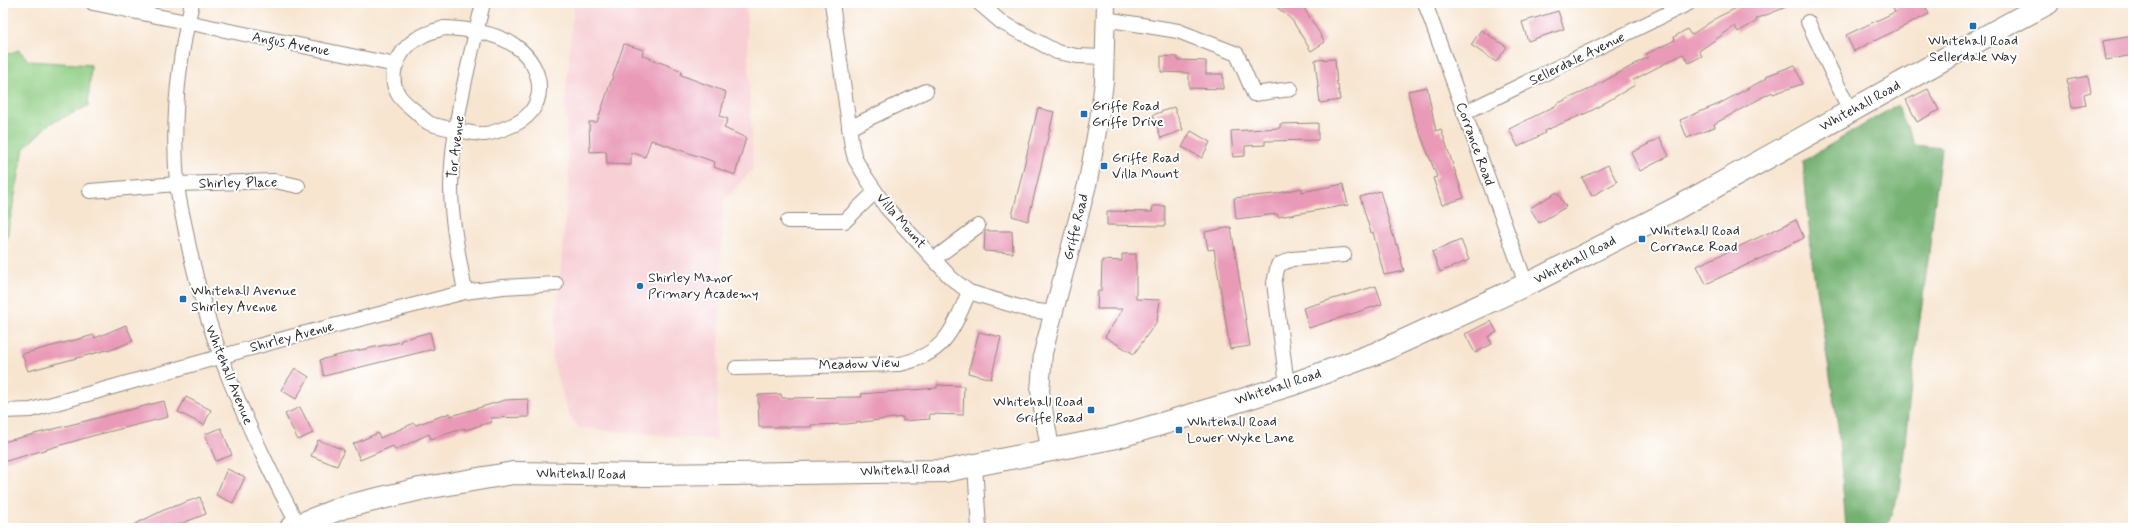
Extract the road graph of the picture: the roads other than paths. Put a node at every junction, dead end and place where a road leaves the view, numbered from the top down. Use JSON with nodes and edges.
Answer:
{"nodes":[{"id":1,"x":93,"y":3,"type":"edge"},
{"id":2,"x":192,"y":3,"type":"edge"},
{"id":3,"x":483,"y":3,"type":"edge"},
{"id":4,"x":832,"y":3,"type":"edge"},
{"id":5,"x":979,"y":3,"type":"edge"},
{"id":6,"x":1425,"y":3,"type":"edge"},
{"id":7,"x":1689,"y":3,"type":"edge"},
{"id":8,"x":2048,"y":3,"type":"edge"},
{"id":9,"x":1105,"y":11,"type":"edge"},
{"id":10,"x":188,"y":21,"type":"junction"},
{"id":11,"x":1808,"y":22,"type":"dead end"},
{"id":12,"x":477,"y":31,"type":"junction"},
{"id":13,"x":1104,"y":57,"type":"junction"},
{"id":14,"x":396,"y":65,"type":"junction"},
{"id":15,"x":1291,"y":89,"type":"dead end"},
{"id":16,"x":926,"y":91,"type":"dead end"},
{"id":17,"x":1850,"y":111,"type":"junction"},
{"id":18,"x":1464,"y":113,"type":"junction"},
{"id":19,"x":849,"y":128,"type":"junction"},
{"id":20,"x":457,"y":129,"type":"junction"},
{"id":21,"x":177,"y":184,"type":"junction"},
{"id":22,"x":298,"y":186,"type":"dead end"},
{"id":23,"x":90,"y":191,"type":"dead end"},
{"id":24,"x":875,"y":192,"type":"junction"},
{"id":25,"x":788,"y":221,"type":"dead end"},
{"id":26,"x":978,"y":226,"type":"dead end"},
{"id":27,"x":1344,"y":255,"type":"dead end"},
{"id":28,"x":934,"y":259,"type":"junction"},
{"id":29,"x":556,"y":284,"type":"dead end"},
{"id":30,"x":1526,"y":284,"type":"junction"},
{"id":31,"x":465,"y":292,"type":"junction"},
{"id":32,"x":970,"y":292,"type":"junction"},
{"id":33,"x":1054,"y":313,"type":"junction"},
{"id":34,"x":221,"y":357,"type":"junction"},
{"id":35,"x":736,"y":368,"type":"dead end"},
{"id":36,"x":1287,"y":385,"type":"junction"},
{"id":37,"x":3,"y":411,"type":"edge"},
{"id":38,"x":1050,"y":448,"type":"junction"},
{"id":39,"x":975,"y":465,"type":"junction"},
{"id":40,"x":294,"y":526,"type":"edge"},
{"id":41,"x":979,"y":528,"type":"edge"}],
"edges":[{"from":1,"to":10,"type":"street","name":"Angus Avenue"},
{"from":2,"to":10,"type":"street","name":"Whitehall Avenue"},
{"from":3,"to":12,"type":"street","name":"Tor Avenue"},
{"from":4,"to":19,"type":"street","name":"Villa Mount"},
{"from":5,"to":13,"type":"street"},
{"from":6,"to":18,"type":"street","name":"Corrance Road"},
{"from":7,"to":18,"type":"street","name":"Sellerdale Avenue"},
{"from":8,"to":17,"type":"highway","name":"Whitehall Road"},
{"from":9,"to":13,"type":"street","name":"Griffe Road"},
{"from":9,"to":15,"type":"street"},
{"from":10,"to":14,"type":"street","name":"Angus Avenue"},
{"from":10,"to":21,"type":"street","name":"Whitehall Avenue"},
{"from":11,"to":17,"type":"street"},
{"from":12,"to":14,"type":"street"},
{"from":12,"to":20,"type":"street","name":"Tor Avenue"},
{"from":12,"to":20,"type":"street"},
{"from":13,"to":33,"type":"street","name":"Griffe Road"},
{"from":14,"to":20,"type":"street"},
{"from":16,"to":19,"type":"street"},
{"from":17,"to":30,"type":"highway","name":"Whitehall Road"},
{"from":18,"to":30,"type":"street","name":"Corrance Road"},
{"from":19,"to":24,"type":"street","name":"Villa Mount"},
{"from":20,"to":31,"type":"street","name":"Tor Avenue"},
{"from":21,"to":22,"type":"street","name":"Shirley Place"},
{"from":21,"to":23,"type":"street","name":"Shirley Place"},
{"from":21,"to":34,"type":"street","name":"Whitehall Avenue"},
{"from":24,"to":25,"type":"street"},
{"from":24,"to":28,"type":"street","name":"Villa Mount"},
{"from":26,"to":28,"type":"street"},
{"from":27,"to":36,"type":"street"},
{"from":28,"to":32,"type":"street","name":"Villa Mount"},
{"from":29,"to":31,"type":"street","name":"Shirley Avenue"},
{"from":30,"to":36,"type":"highway","name":"Whitehall Road"},
{"from":31,"to":34,"type":"street","name":"Shirley Avenue"},
{"from":32,"to":33,"type":"street","name":"Villa Mount"},
{"from":32,"to":35,"type":"street","name":"Meadow View"},
{"from":33,"to":38,"type":"street","name":"Griffe Road"},
{"from":34,"to":37,"type":"street","name":"Shirley Avenue"},
{"from":34,"to":40,"type":"street","name":"Whitehall Avenue"},
{"from":36,"to":38,"type":"highway","name":"Whitehall Road"},
{"from":38,"to":39,"type":"highway","name":"Whitehall Road"},
{"from":39,"to":40,"type":"highway","name":"Whitehall Road"},
{"from":39,"to":41,"type":"street"}]}
